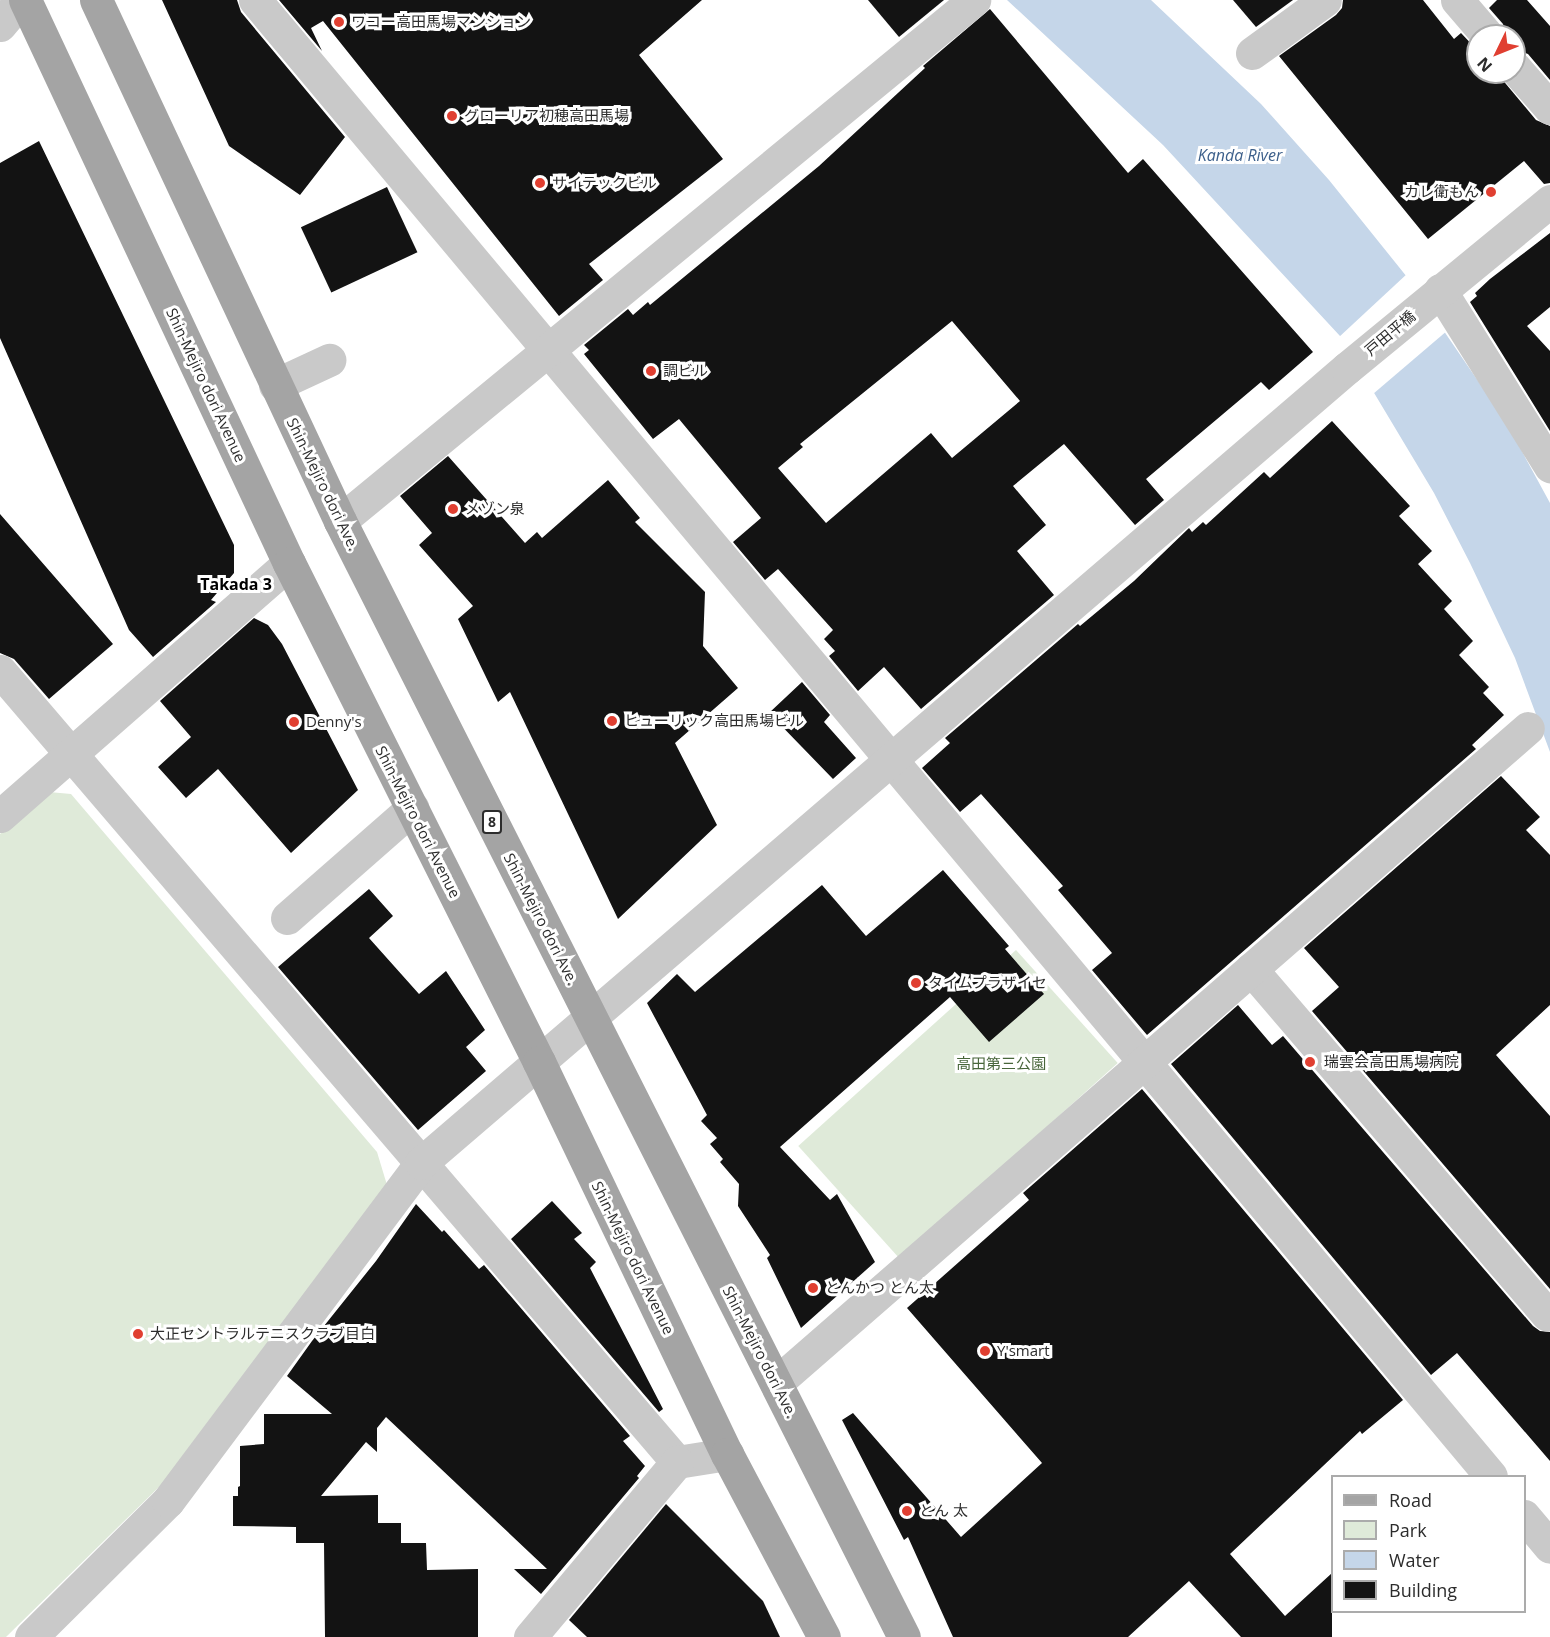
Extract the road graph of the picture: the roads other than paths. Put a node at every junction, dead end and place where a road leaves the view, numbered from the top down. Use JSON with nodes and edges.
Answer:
{"nodes":[{"id":1,"x":23,"y":0,"type":"edge"},
{"id":2,"x":96,"y":0,"type":"edge"},
{"id":3,"x":255,"y":0,"type":"edge"},
{"id":4,"x":974,"y":0,"type":"edge"},
{"id":5,"x":1325,"y":0,"type":"edge"},
{"id":6,"x":1457,"y":0,"type":"edge"},
{"id":7,"x":1478,"y":24,"type":"edge"},
{"id":8,"x":0,"y":25,"type":"edge"},
{"id":9,"x":1252,"y":53,"type":"dead end"},
{"id":10,"x":1526,"y":81,"type":"edge"},
{"id":11,"x":1550,"y":108,"type":"edge"},
{"id":12,"x":1549,"y":205,"type":"edge"},
{"id":13,"x":1436,"y":294,"type":"junction"},
{"id":14,"x":548,"y":350,"type":"junction"},
{"id":15,"x":329,"y":360,"type":"dead end"},
{"id":16,"x":275,"y":385,"type":"junction"},
{"id":17,"x":1550,"y":466,"type":"edge"},
{"id":18,"x":340,"y":521,"type":"junction"},
{"id":19,"x":289,"y":563,"type":"junction"},
{"id":20,"x":0,"y":671,"type":"edge"},
{"id":21,"x":1528,"y":728,"type":"dead end"},
{"id":22,"x":72,"y":754,"type":"junction"},
{"id":23,"x":891,"y":760,"type":"junction"},
{"id":24,"x":412,"y":808,"type":"junction"},
{"id":25,"x":0,"y":816,"type":"edge"},
{"id":26,"x":287,"y":918,"type":"dead end"},
{"id":27,"x":1251,"y":969,"type":"junction"},
{"id":28,"x":591,"y":1017,"type":"junction"},
{"id":29,"x":539,"y":1062,"type":"junction"},
{"id":30,"x":1144,"y":1062,"type":"junction"},
{"id":31,"x":421,"y":1163,"type":"junction"},
{"id":32,"x":1547,"y":1314,"type":"dead end"},
{"id":33,"x":776,"y":1383,"type":"junction"},
{"id":34,"x":727,"y":1454,"type":"junction"},
{"id":35,"x":677,"y":1462,"type":"junction"},
{"id":36,"x":1490,"y":1475,"type":"edge"},
{"id":37,"x":1526,"y":1518,"type":"edge"},
{"id":38,"x":1550,"y":1547,"type":"edge"},
{"id":39,"x":31,"y":1637,"type":"edge"},
{"id":40,"x":530,"y":1637,"type":"edge"},
{"id":41,"x":824,"y":1637,"type":"edge"},
{"id":42,"x":904,"y":1637,"type":"edge"}],
"edges":[{"from":1,"to":8,"type":"street"},
{"from":1,"to":19,"type":"main road","name":"Shin-Mejiro dori Avenue"},
{"from":2,"to":16,"type":"main road","name":"Shin-Mejiro dori Ave.","number":"8"},
{"from":3,"to":14,"type":"street"},
{"from":4,"to":14,"type":"street"},
{"from":5,"to":9,"type":"street"},
{"from":6,"to":7,"type":"street"},
{"from":10,"to":11,"type":"street"},
{"from":12,"to":13,"type":"street","name":"戸田平橋"},
{"from":13,"to":17,"type":"street"},
{"from":13,"to":23,"type":"street","name":"戸田平橋"},
{"from":14,"to":18,"type":"street"},
{"from":14,"to":23,"type":"street"},
{"from":15,"to":16,"type":"street"},
{"from":16,"to":18,"type":"main road","name":"Shin-Mejiro dori Ave.","number":"8"},
{"from":18,"to":28,"type":"main road","name":"Shin-Mejiro dori Ave.","number":"8"},
{"from":19,"to":22,"type":"street"},
{"from":19,"to":24,"type":"main road","name":"Shin-Mejiro dori Avenue"},
{"from":20,"to":22,"type":"street"},
{"from":21,"to":27,"type":"street"},
{"from":22,"to":25,"type":"street"},
{"from":22,"to":31,"type":"street"},
{"from":23,"to":28,"type":"street","name":"戸田平橋"},
{"from":23,"to":30,"type":"street"},
{"from":24,"to":26,"type":"street"},
{"from":24,"to":29,"type":"main road","name":"Shin-Mejiro dori Avenue"},
{"from":27,"to":30,"type":"street"},
{"from":27,"to":32,"type":"street"},
{"from":28,"to":29,"type":"street","name":"戸田平橋"},
{"from":28,"to":33,"type":"main road","name":"Shin-Mejiro dori Ave.","number":"8"},
{"from":29,"to":31,"type":"street","name":"戸田平橋"},
{"from":29,"to":34,"type":"main road","name":"Shin-Mejiro dori Avenue"},
{"from":30,"to":33,"type":"street"},
{"from":30,"to":36,"type":"street"},
{"from":31,"to":35,"type":"street"},
{"from":31,"to":39,"type":"street","name":"戸田平橋"},
{"from":33,"to":42,"type":"main road","name":"Shin-Mejiro dori Ave.","number":"8"},
{"from":34,"to":35,"type":"street"},
{"from":34,"to":41,"type":"main road","name":"Shin-Mejiro dori Avenue"},
{"from":35,"to":40,"type":"street"},
{"from":37,"to":38,"type":"street"}]}
